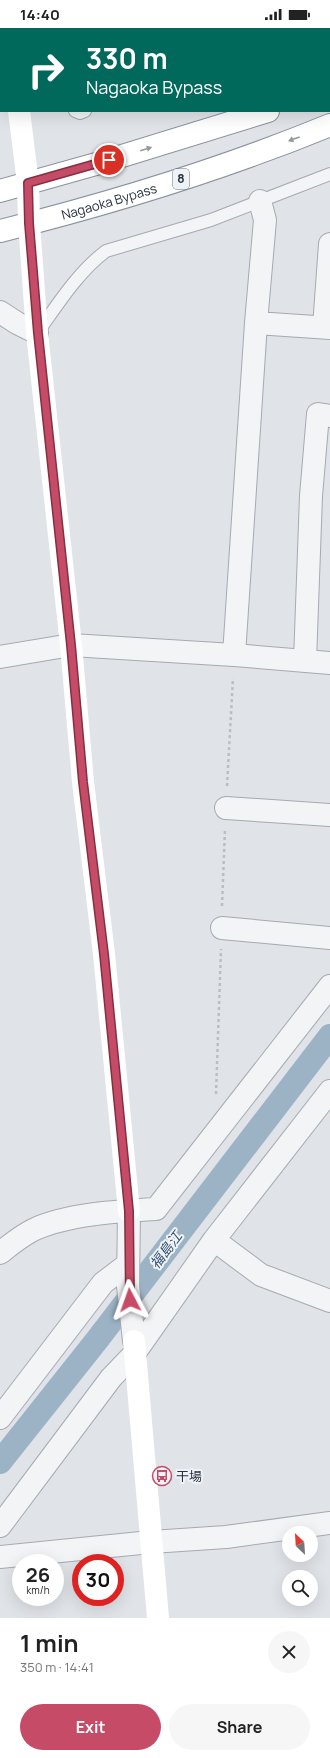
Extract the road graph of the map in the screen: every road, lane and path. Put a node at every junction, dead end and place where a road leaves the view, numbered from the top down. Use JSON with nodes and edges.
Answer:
{"nodes":[{"id":1,"x":19,"y":112,"type":"edge"},
{"id":2,"x":265,"y":112,"type":"edge"},
{"id":3,"x":330,"y":125,"type":"edge"},
{"id":4,"x":330,"y":174,"type":"edge"},
{"id":5,"x":28,"y":183,"type":"junction"},
{"id":6,"x":0,"y":190,"type":"edge"},
{"id":7,"x":260,"y":201,"type":"junction"},
{"id":8,"x":29,"y":223,"type":"junction"},
{"id":9,"x":0,"y":231,"type":"edge"},
{"id":10,"x":330,"y":244,"type":"edge"},
{"id":11,"x":0,"y":312,"type":"edge"},
{"id":12,"x":256,"y":323,"type":"junction"},
{"id":13,"x":327,"y":327,"type":"edge"},
{"id":14,"x":38,"y":333,"type":"junction"},
{"id":15,"x":330,"y":416,"type":"edge"},
{"id":16,"x":321,"y":497,"type":"edge"},
{"id":17,"x":71,"y":645,"type":"junction"},
{"id":18,"x":234,"y":655,"type":"junction"},
{"id":19,"x":0,"y":657,"type":"edge"},
{"id":20,"x":305,"y":661,"type":"junction"},
{"id":21,"x":330,"y":663,"type":"edge"},
{"id":22,"x":226,"y":808,"type":"junction"},
{"id":23,"x":330,"y":815,"type":"edge"},
{"id":24,"x":222,"y":928,"type":"junction"},
{"id":25,"x":330,"y":938,"type":"edge"},
{"id":26,"x":330,"y":986,"type":"edge"},
{"id":27,"x":330,"y":1091,"type":"edge"},
{"id":28,"x":216,"y":1096,"type":"dead end"},
{"id":29,"x":129,"y":1211,"type":"junction"},
{"id":30,"x":214,"y":1240,"type":"junction"},
{"id":31,"x":0,"y":1253,"type":"edge"},
{"id":32,"x":128,"y":1264,"type":"junction"},
{"id":33,"x":330,"y":1301,"type":"edge"},
{"id":34,"x":134,"y":1347,"type":"junction"},
{"id":35,"x":0,"y":1418,"type":"edge"},
{"id":36,"x":330,"y":1523,"type":"edge"},
{"id":37,"x":0,"y":1526,"type":"edge"},
{"id":38,"x":151,"y":1542,"type":"junction"},
{"id":39,"x":0,"y":1557,"type":"edge"},
{"id":40,"x":158,"y":1618,"type":"edge"}],
"edges":[{"from":1,"to":5,"type":"main road"},
{"from":5,"to":2,"type":"main road","one_way":true},
{"from":3,"to":8,"type":"main road","name":"Nagaoka Bypass","number":"8","one_way":true},
{"from":4,"to":7,"type":"lane"},
{"from":5,"to":6,"type":"main road"},
{"from":5,"to":8,"type":"main road"},
{"from":7,"to":12,"type":"street"},
{"from":7,"to":14,"type":"lane"},
{"from":8,"to":9,"type":"main road","name":"Nagaoka Bypass","number":"8"},
{"from":8,"to":14,"type":"main road"},
{"from":10,"to":13,"type":"street"},
{"from":11,"to":14,"type":"street"},
{"from":12,"to":13,"type":"street"},
{"from":12,"to":18,"type":"street"},
{"from":14,"to":17,"type":"main road"},
{"from":15,"to":16,"type":"street"},
{"from":16,"to":20,"type":"street"},
{"from":17,"to":18,"type":"street"},
{"from":17,"to":19,"type":"street"},
{"from":17,"to":29,"type":"main road"},
{"from":18,"to":20,"type":"street"},
{"from":18,"to":22,"type":"path"},
{"from":20,"to":21,"type":"street"},
{"from":22,"to":23,"type":"street"},
{"from":22,"to":24,"type":"path"},
{"from":24,"to":25,"type":"street"},
{"from":24,"to":28,"type":"path"},
{"from":26,"to":29,"type":"street"},
{"from":27,"to":30,"type":"street"},
{"from":29,"to":31,"type":"street"},
{"from":29,"to":32,"type":"street"},
{"from":30,"to":33,"type":"street"},
{"from":30,"to":34,"type":"street"},
{"from":32,"to":34,"type":"street"},
{"from":32,"to":35,"type":"street"},
{"from":34,"to":37,"type":"street"},
{"from":34,"to":38,"type":"main road"},
{"from":36,"to":38,"type":"street"},
{"from":38,"to":39,"type":"street"},
{"from":38,"to":40,"type":"main road"}]}
